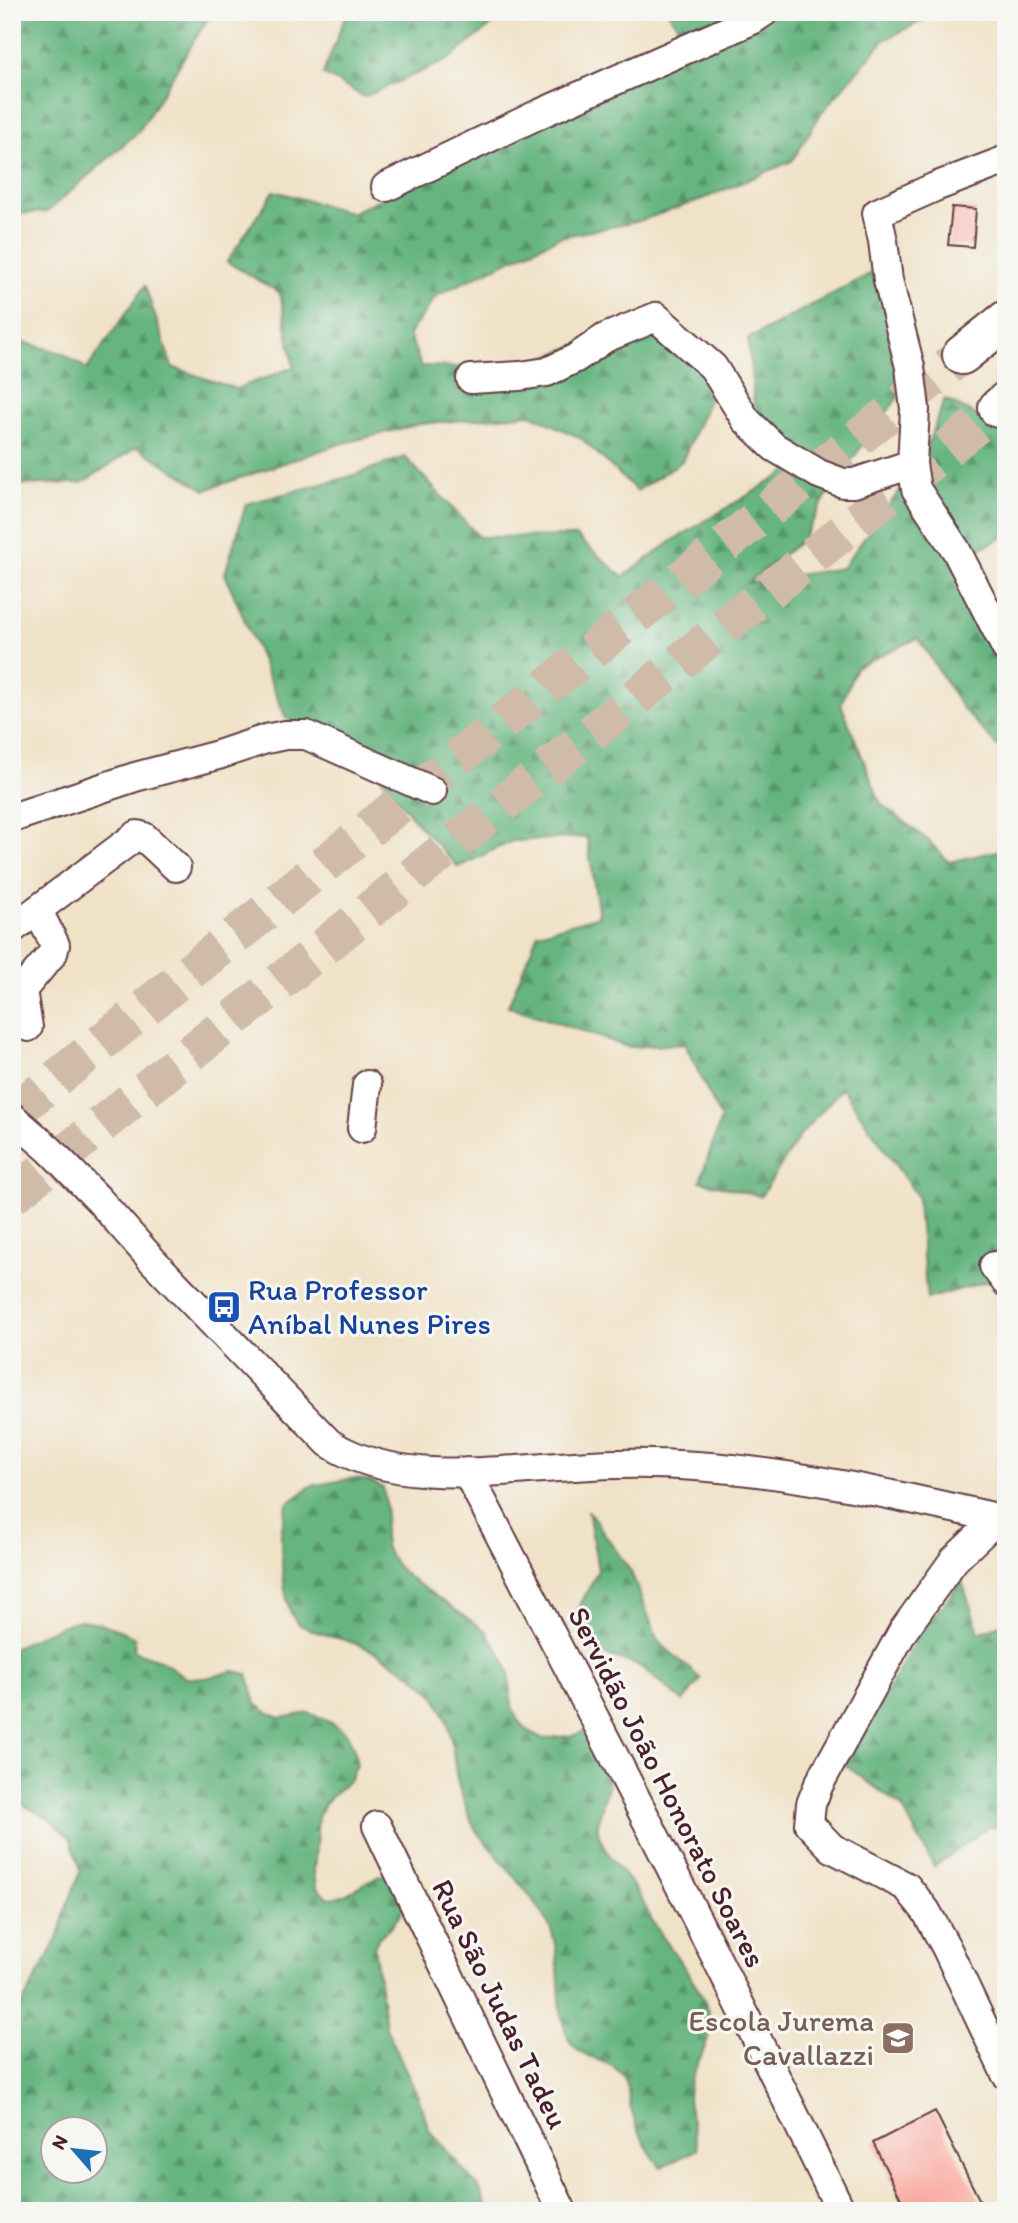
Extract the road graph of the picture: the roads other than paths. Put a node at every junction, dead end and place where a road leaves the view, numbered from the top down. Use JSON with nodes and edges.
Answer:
{"nodes":[{"id":1,"x":764,"y":12,"type":"edge"},
{"id":2,"x":1006,"y":160,"type":"edge"},
{"id":3,"x":386,"y":187,"type":"dead end"},
{"id":4,"x":1006,"y":320,"type":"edge"},
{"id":5,"x":961,"y":355,"type":"tunnel mouth"},
{"id":6,"x":471,"y":379,"type":"dead end"},
{"id":7,"x":912,"y":464,"type":"junction"},
{"id":8,"x":1006,"y":648,"type":"edge"},
{"id":9,"x":432,"y":791,"type":"dead end"},
{"id":10,"x":12,"y":818,"type":"edge"},
{"id":11,"x":176,"y":867,"type":"dead end"},
{"id":12,"x":38,"y":911,"type":"junction"},
{"id":13,"x":12,"y":929,"type":"edge"},
{"id":14,"x":28,"y":1027,"type":"dead end"},
{"id":15,"x":367,"y":1085,"type":"dead end"},
{"id":16,"x":12,"y":1117,"type":"edge"},
{"id":17,"x":362,"y":1128,"type":"dead end"},
{"id":18,"x":467,"y":1472,"type":"junction"},
{"id":19,"x":954,"y":1508,"type":"junction"},
{"id":20,"x":1002,"y":1519,"type":"edge"},
{"id":21,"x":954,"y":1560,"type":"junction"},
{"id":22,"x":377,"y":1826,"type":"dead end"},
{"id":23,"x":1006,"y":2074,"type":"edge"},
{"id":24,"x":562,"y":2211,"type":"edge"},
{"id":25,"x":841,"y":2211,"type":"edge"}],
"edges":[{"from":1,"to":3,"type":"street"},
{"from":2,"to":7,"type":"street"},
{"from":4,"to":5,"type":"highway"},
{"from":6,"to":7,"type":"street"},
{"from":7,"to":8,"type":"street"},
{"from":9,"to":10,"type":"street"},
{"from":11,"to":12,"type":"street"},
{"from":12,"to":13,"type":"street"},
{"from":12,"to":14,"type":"street"},
{"from":15,"to":17,"type":"street"},
{"from":16,"to":18,"type":"street"},
{"from":18,"to":19,"type":"street"},
{"from":18,"to":25,"type":"street","name":"Servidão João Honorato Soares"},
{"from":19,"to":20,"type":"street"},
{"from":19,"to":21,"type":"street"},
{"from":20,"to":21,"type":"street"},
{"from":21,"to":23,"type":"street"},
{"from":22,"to":24,"type":"street","name":"Rua São Judas Tadeu"}]}
